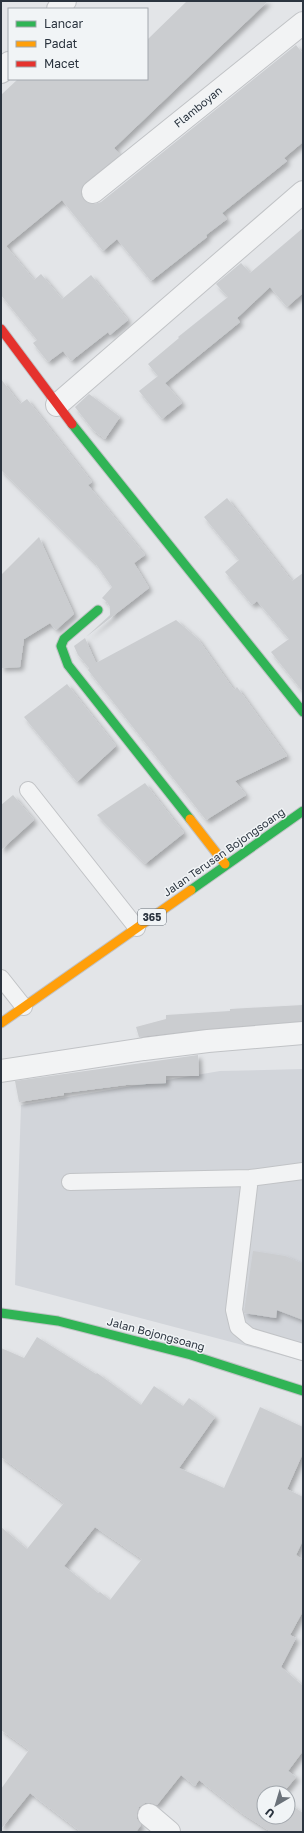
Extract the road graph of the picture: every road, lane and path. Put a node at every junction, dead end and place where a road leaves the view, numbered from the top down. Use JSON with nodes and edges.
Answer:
{"nodes":[{"id":1,"x":303,"y":22,"type":"edge"},
{"id":2,"x":8,"y":64,"type":"edge"},
{"id":3,"x":1,"y":72,"type":"edge"},
{"id":4,"x":93,"y":192,"type":"dead end"},
{"id":5,"x":303,"y":192,"type":"edge"},
{"id":6,"x":1,"y":329,"type":"edge"},
{"id":7,"x":57,"y":406,"type":"junction"},
{"id":8,"x":98,"y":610,"type":"dead end"},
{"id":9,"x":303,"y":712,"type":"edge"},
{"id":10,"x":28,"y":790,"type":"dead end"},
{"id":11,"x":303,"y":811,"type":"edge"},
{"id":12,"x":225,"y":864,"type":"junction"},
{"id":13,"x":137,"y":928,"type":"junction"},
{"id":14,"x":1,"y":978,"type":"edge"},
{"id":15,"x":24,"y":1007,"type":"junction"},
{"id":16,"x":1,"y":1023,"type":"edge"},
{"id":17,"x":303,"y":1033,"type":"edge"},
{"id":18,"x":1,"y":1071,"type":"edge"},
{"id":19,"x":303,"y":1170,"type":"edge"},
{"id":20,"x":250,"y":1178,"type":"junction"},
{"id":21,"x":70,"y":1182,"type":"dead end"},
{"id":22,"x":1,"y":1313,"type":"edge"},
{"id":23,"x":303,"y":1352,"type":"edge"},
{"id":24,"x":303,"y":1391,"type":"edge"},
{"id":25,"x":149,"y":1815,"type":"dead end"},
{"id":26,"x":169,"y":1832,"type":"edge"}],
"edges":[{"from":1,"to":4,"type":"street","name":"Flamboyan"},
{"from":2,"to":3,"type":"street"},
{"from":5,"to":7,"type":"street"},
{"from":6,"to":7,"type":"street"},
{"from":7,"to":9,"type":"street"},
{"from":8,"to":12,"type":"street"},
{"from":10,"to":13,"type":"lane"},
{"from":11,"to":12,"type":"street","name":"Jalan Terusan Bojongsoang","number":"365"},
{"from":12,"to":13,"type":"street","name":"Jalan Terusan Bojongsoang","number":"365"},
{"from":13,"to":15,"type":"street","name":"Jalan Terusan Bojongsoang","number":"365"},
{"from":14,"to":15,"type":"lane"},
{"from":15,"to":16,"type":"street","name":"Jalan Terusan Bojongsoang","number":"365"},
{"from":17,"to":18,"type":"street"},
{"from":19,"to":20,"type":"lane"},
{"from":20,"to":21,"type":"lane"},
{"from":20,"to":23,"type":"lane"},
{"from":22,"to":24,"type":"street","name":"Jalan Bojongsoang"},
{"from":25,"to":26,"type":"street"}]}
